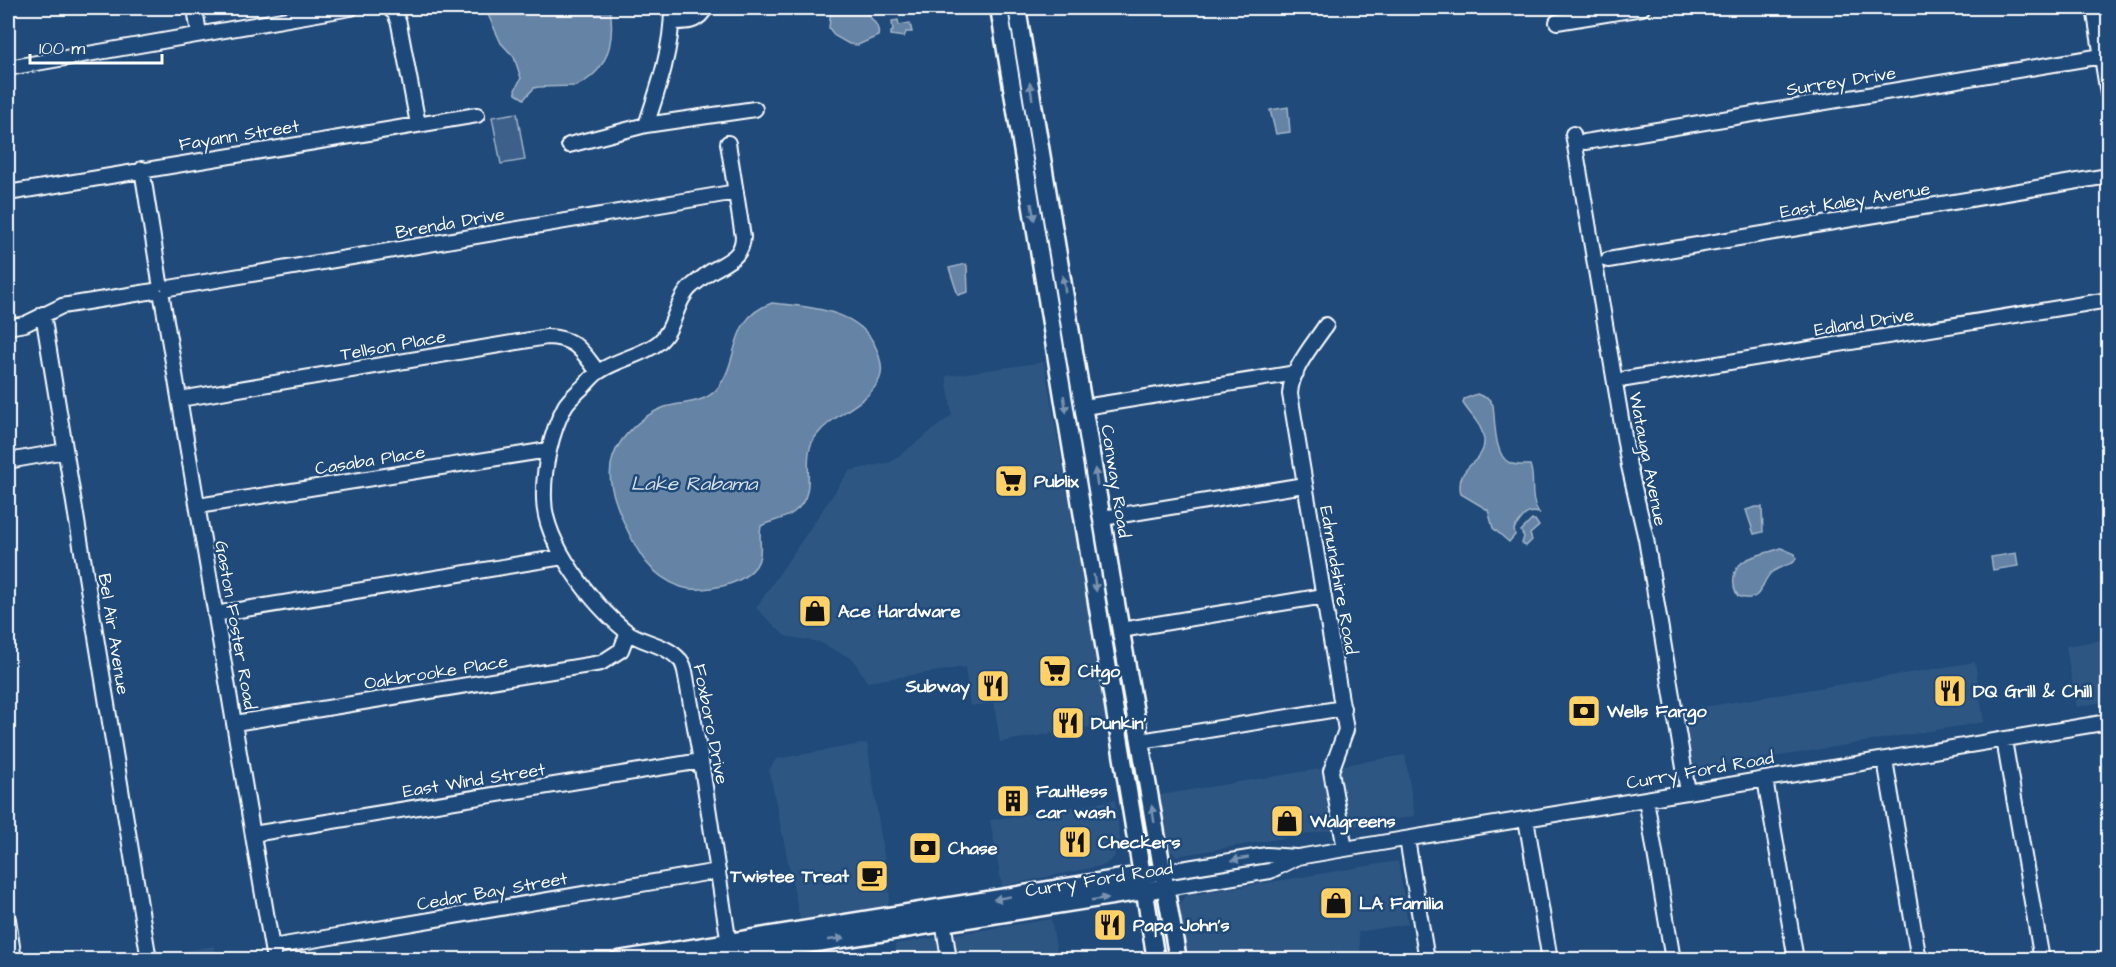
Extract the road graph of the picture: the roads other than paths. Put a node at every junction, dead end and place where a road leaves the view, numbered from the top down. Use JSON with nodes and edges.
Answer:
{"nodes":[{"id":1,"x":195,"y":8,"type":"edge"},
{"id":2,"x":351,"y":8,"type":"edge"},
{"id":3,"x":389,"y":8,"type":"edge"},
{"id":4,"x":702,"y":8,"type":"edge"},
{"id":5,"x":999,"y":8,"type":"edge"},
{"id":6,"x":1017,"y":8,"type":"edge"},
{"id":7,"x":1642,"y":8,"type":"edge"},
{"id":8,"x":2094,"y":8,"type":"edge"},
{"id":9,"x":672,"y":15,"type":"edge"},
{"id":10,"x":1557,"y":22,"type":"dead end"},
{"id":11,"x":199,"y":34,"type":"junction"},
{"id":12,"x":2102,"y":56,"type":"junction"},
{"id":13,"x":8,"y":68,"type":"edge"},
{"id":14,"x":2109,"y":94,"type":"edge"},
{"id":15,"x":755,"y":109,"type":"dead end"},
{"id":16,"x":477,"y":115,"type":"dead end"},
{"id":17,"x":418,"y":124,"type":"junction"},
{"id":18,"x":646,"y":126,"type":"junction"},
{"id":19,"x":1573,"y":134,"type":"dead end"},
{"id":20,"x":1585,"y":142,"type":"dead end"},
{"id":21,"x":728,"y":143,"type":"dead end"},
{"id":22,"x":569,"y":144,"type":"dead end"},
{"id":23,"x":1041,"y":149,"type":"junction"},
{"id":24,"x":1023,"y":154,"type":"junction"},
{"id":25,"x":142,"y":169,"type":"junction"},
{"id":26,"x":2109,"y":176,"type":"edge"},
{"id":27,"x":736,"y":192,"type":"junction"},
{"id":28,"x":8,"y":193,"type":"edge"},
{"id":29,"x":1608,"y":260,"type":"dead end"},
{"id":30,"x":1045,"y":285,"type":"junction"},
{"id":31,"x":161,"y":290,"type":"junction"},
{"id":32,"x":2109,"y":300,"type":"edge"},
{"id":33,"x":43,"y":314,"type":"junction"},
{"id":34,"x":1326,"y":325,"type":"dead end"},
{"id":35,"x":8,"y":327,"type":"edge"},
{"id":36,"x":1072,"y":339,"type":"junction"},
{"id":37,"x":598,"y":372,"type":"junction"},
{"id":38,"x":1296,"y":373,"type":"junction"},
{"id":39,"x":1626,"y":379,"type":"dead end"},
{"id":40,"x":180,"y":399,"type":"junction"},
{"id":41,"x":1084,"y":407,"type":"junction"},
{"id":42,"x":548,"y":450,"type":"junction"},
{"id":43,"x":65,"y":451,"type":"junction"},
{"id":44,"x":8,"y":460,"type":"edge"},
{"id":45,"x":1078,"y":483,"type":"junction"},
{"id":46,"x":1304,"y":485,"type":"junction"},
{"id":47,"x":198,"y":506,"type":"junction"},
{"id":48,"x":1103,"y":518,"type":"junction"},
{"id":49,"x":1085,"y":524,"type":"junction"},
{"id":50,"x":563,"y":557,"type":"junction"},
{"id":51,"x":1112,"y":580,"type":"junction"},
{"id":52,"x":1324,"y":596,"type":"junction"},
{"id":53,"x":215,"y":614,"type":"junction"},
{"id":54,"x":1121,"y":630,"type":"junction"},
{"id":55,"x":628,"y":632,"type":"junction"},
{"id":56,"x":1342,"y":708,"type":"junction"},
{"id":57,"x":2109,"y":722,"type":"edge"},
{"id":58,"x":235,"y":723,"type":"junction"},
{"id":59,"x":2004,"y":740,"type":"junction"},
{"id":60,"x":1141,"y":741,"type":"junction"},
{"id":61,"x":701,"y":760,"type":"junction"},
{"id":62,"x":1885,"y":760,"type":"junction"},
{"id":63,"x":1765,"y":779,"type":"junction"},
{"id":64,"x":1688,"y":792,"type":"junction"},
{"id":65,"x":1646,"y":799,"type":"junction"},
{"id":66,"x":1526,"y":819,"type":"junction"},
{"id":67,"x":253,"y":834,"type":"junction"},
{"id":68,"x":1407,"y":839,"type":"junction"},
{"id":69,"x":1344,"y":849,"type":"junction"},
{"id":70,"x":718,"y":872,"type":"junction"},
{"id":71,"x":1164,"y":880,"type":"junction"},
{"id":72,"x":1144,"y":883,"type":"junction"},
{"id":73,"x":942,"y":915,"type":"junction"},
{"id":74,"x":8,"y":920,"type":"edge"},
{"id":75,"x":729,"y":949,"type":"junction"},
{"id":76,"x":273,"y":953,"type":"edge"},
{"id":77,"x":14,"y":960,"type":"edge"},
{"id":78,"x":149,"y":960,"type":"edge"},
{"id":79,"x":618,"y":960,"type":"edge"},
{"id":80,"x":711,"y":960,"type":"edge"},
{"id":81,"x":949,"y":960,"type":"edge"},
{"id":82,"x":1156,"y":960,"type":"edge"},
{"id":83,"x":1178,"y":960,"type":"edge"},
{"id":84,"x":1427,"y":960,"type":"edge"},
{"id":85,"x":1550,"y":960,"type":"edge"},
{"id":86,"x":1673,"y":960,"type":"edge"},
{"id":87,"x":1796,"y":960,"type":"edge"},
{"id":88,"x":1919,"y":960,"type":"edge"},
{"id":89,"x":2042,"y":960,"type":"edge"}],
"edges":[{"from":1,"to":11,"type":"street"},
{"from":2,"to":11,"type":"street"},
{"from":3,"to":17,"type":"street"},
{"from":4,"to":9,"type":"street"},
{"from":5,"to":24,"type":"main road","name":"Conway Road"},
{"from":23,"to":6,"type":"main road","name":"Conway Road","one_way":true},
{"from":7,"to":10,"type":"street"},
{"from":8,"to":12,"type":"street"},
{"from":9,"to":18,"type":"street"},
{"from":11,"to":13,"type":"street"},
{"from":12,"to":14,"type":"street"},
{"from":12,"to":20,"type":"street","name":"Surrey Drive"},
{"from":15,"to":18,"type":"street"},
{"from":16,"to":17,"type":"street","name":"Fayann Street"},
{"from":17,"to":25,"type":"street","name":"Fayann Street"},
{"from":18,"to":22,"type":"street"},
{"from":19,"to":64,"type":"street","name":"Watauga Avenue"},
{"from":21,"to":27,"type":"street","name":"Foxboro Drive"},
{"from":23,"to":24,"type":"street"},
{"from":36,"to":23,"type":"main road","name":"Conway Road","one_way":true},
{"from":24,"to":30,"type":"main road","name":"Conway Road","one_way":true},
{"from":25,"to":28,"type":"street","name":"Fayann Street"},
{"from":25,"to":31,"type":"street","name":"Gaston Foster Road"},
{"from":26,"to":29,"type":"street","name":"East Kaley Avenue"},
{"from":27,"to":31,"type":"street","name":"Brenda Drive"},
{"from":27,"to":37,"type":"street","name":"Foxboro Drive"},
{"from":30,"to":36,"type":"main road"},
{"from":30,"to":45,"type":"main road","name":"Conway Road","one_way":true},
{"from":31,"to":33,"type":"street","name":"Brenda Drive"},
{"from":31,"to":40,"type":"street","name":"Gaston Foster Road"},
{"from":32,"to":39,"type":"street","name":"Edland Drive"},
{"from":33,"to":35,"type":"street","name":"Brenda Drive"},
{"from":33,"to":43,"type":"street","name":"Bel Air Avenue"},
{"from":34,"to":38,"type":"street","name":"Edmundshire Road"},
{"from":36,"to":41,"type":"main road","name":"Conway Road"},
{"from":37,"to":40,"type":"street","name":"Tellson Place"},
{"from":37,"to":42,"type":"street","name":"Foxboro Drive"},
{"from":38,"to":41,"type":"street"},
{"from":38,"to":46,"type":"street","name":"Edmundshire Road"},
{"from":40,"to":47,"type":"street","name":"Gaston Foster Road"},
{"from":48,"to":41,"type":"main road","name":"Conway Road","one_way":true},
{"from":42,"to":47,"type":"street","name":"Casaba Place"},
{"from":42,"to":50,"type":"street","name":"Foxboro Drive"},
{"from":43,"to":44,"type":"street"},
{"from":43,"to":78,"type":"street","name":"Bel Air Avenue"},
{"from":45,"to":48,"type":"main road"},
{"from":45,"to":49,"type":"main road","name":"Conway Road"},
{"from":46,"to":48,"type":"street"},
{"from":46,"to":52,"type":"street","name":"Edmundshire Road"},
{"from":47,"to":53,"type":"street","name":"Gaston Foster Road"},
{"from":48,"to":51,"type":"main road","name":"Conway Road"},
{"from":49,"to":51,"type":"main road"},
{"from":49,"to":72,"type":"main road","name":"Conway Road","one_way":true},
{"from":50,"to":53,"type":"street"},
{"from":50,"to":55,"type":"street","name":"Foxboro Drive"},
{"from":51,"to":54,"type":"main road","name":"Conway Road"},
{"from":52,"to":54,"type":"street"},
{"from":52,"to":56,"type":"street","name":"Edmundshire Road"},
{"from":53,"to":58,"type":"street","name":"Gaston Foster Road"},
{"from":54,"to":60,"type":"main road","name":"Conway Road"},
{"from":55,"to":58,"type":"street","name":"Oakbrooke Place"},
{"from":55,"to":61,"type":"street","name":"Foxboro Drive"},
{"from":56,"to":60,"type":"street"},
{"from":56,"to":69,"type":"street","name":"Edmundshire Road"},
{"from":57,"to":59,"type":"street","name":"Curry Ford Road"},
{"from":58,"to":67,"type":"street","name":"Gaston Foster Road"},
{"from":59,"to":62,"type":"street","name":"Curry Ford Road"},
{"from":59,"to":89,"type":"street"},
{"from":71,"to":60,"type":"main road","name":"Conway Road","one_way":true},
{"from":61,"to":67,"type":"street","name":"East Wind Street"},
{"from":61,"to":70,"type":"street","name":"Foxboro Drive"},
{"from":62,"to":63,"type":"street","name":"Curry Ford Road"},
{"from":62,"to":88,"type":"street"},
{"from":63,"to":64,"type":"street","name":"Curry Ford Road"},
{"from":63,"to":87,"type":"street"},
{"from":64,"to":65,"type":"street","name":"Curry Ford Road"},
{"from":65,"to":66,"type":"street","name":"Curry Ford Road"},
{"from":65,"to":86,"type":"street"},
{"from":66,"to":68,"type":"street","name":"Curry Ford Road"},
{"from":66,"to":85,"type":"street"},
{"from":67,"to":76,"type":"street","name":"Gaston Foster Road"},
{"from":68,"to":69,"type":"street","name":"Curry Ford Road"},
{"from":68,"to":84,"type":"street"},
{"from":69,"to":71,"type":"street","name":"Curry Ford Road"},
{"from":70,"to":75,"type":"street","name":"Foxboro Drive"},
{"from":70,"to":76,"type":"street","name":"Cedar Bay Street"},
{"from":71,"to":72,"type":"main road","name":"Curry Ford Road"},
{"from":71,"to":83,"type":"main road","name":"Conway Road"},
{"from":72,"to":73,"type":"main road","name":"Curry Ford Road"},
{"from":72,"to":82,"type":"main road","name":"Conway Road"},
{"from":73,"to":75,"type":"main road","name":"Curry Ford Road"},
{"from":73,"to":81,"type":"street"},
{"from":74,"to":77,"type":"street"},
{"from":75,"to":79,"type":"main road","name":"Curry Ford Road"},
{"from":75,"to":80,"type":"main road","name":"Curry Ford Road"}]}
